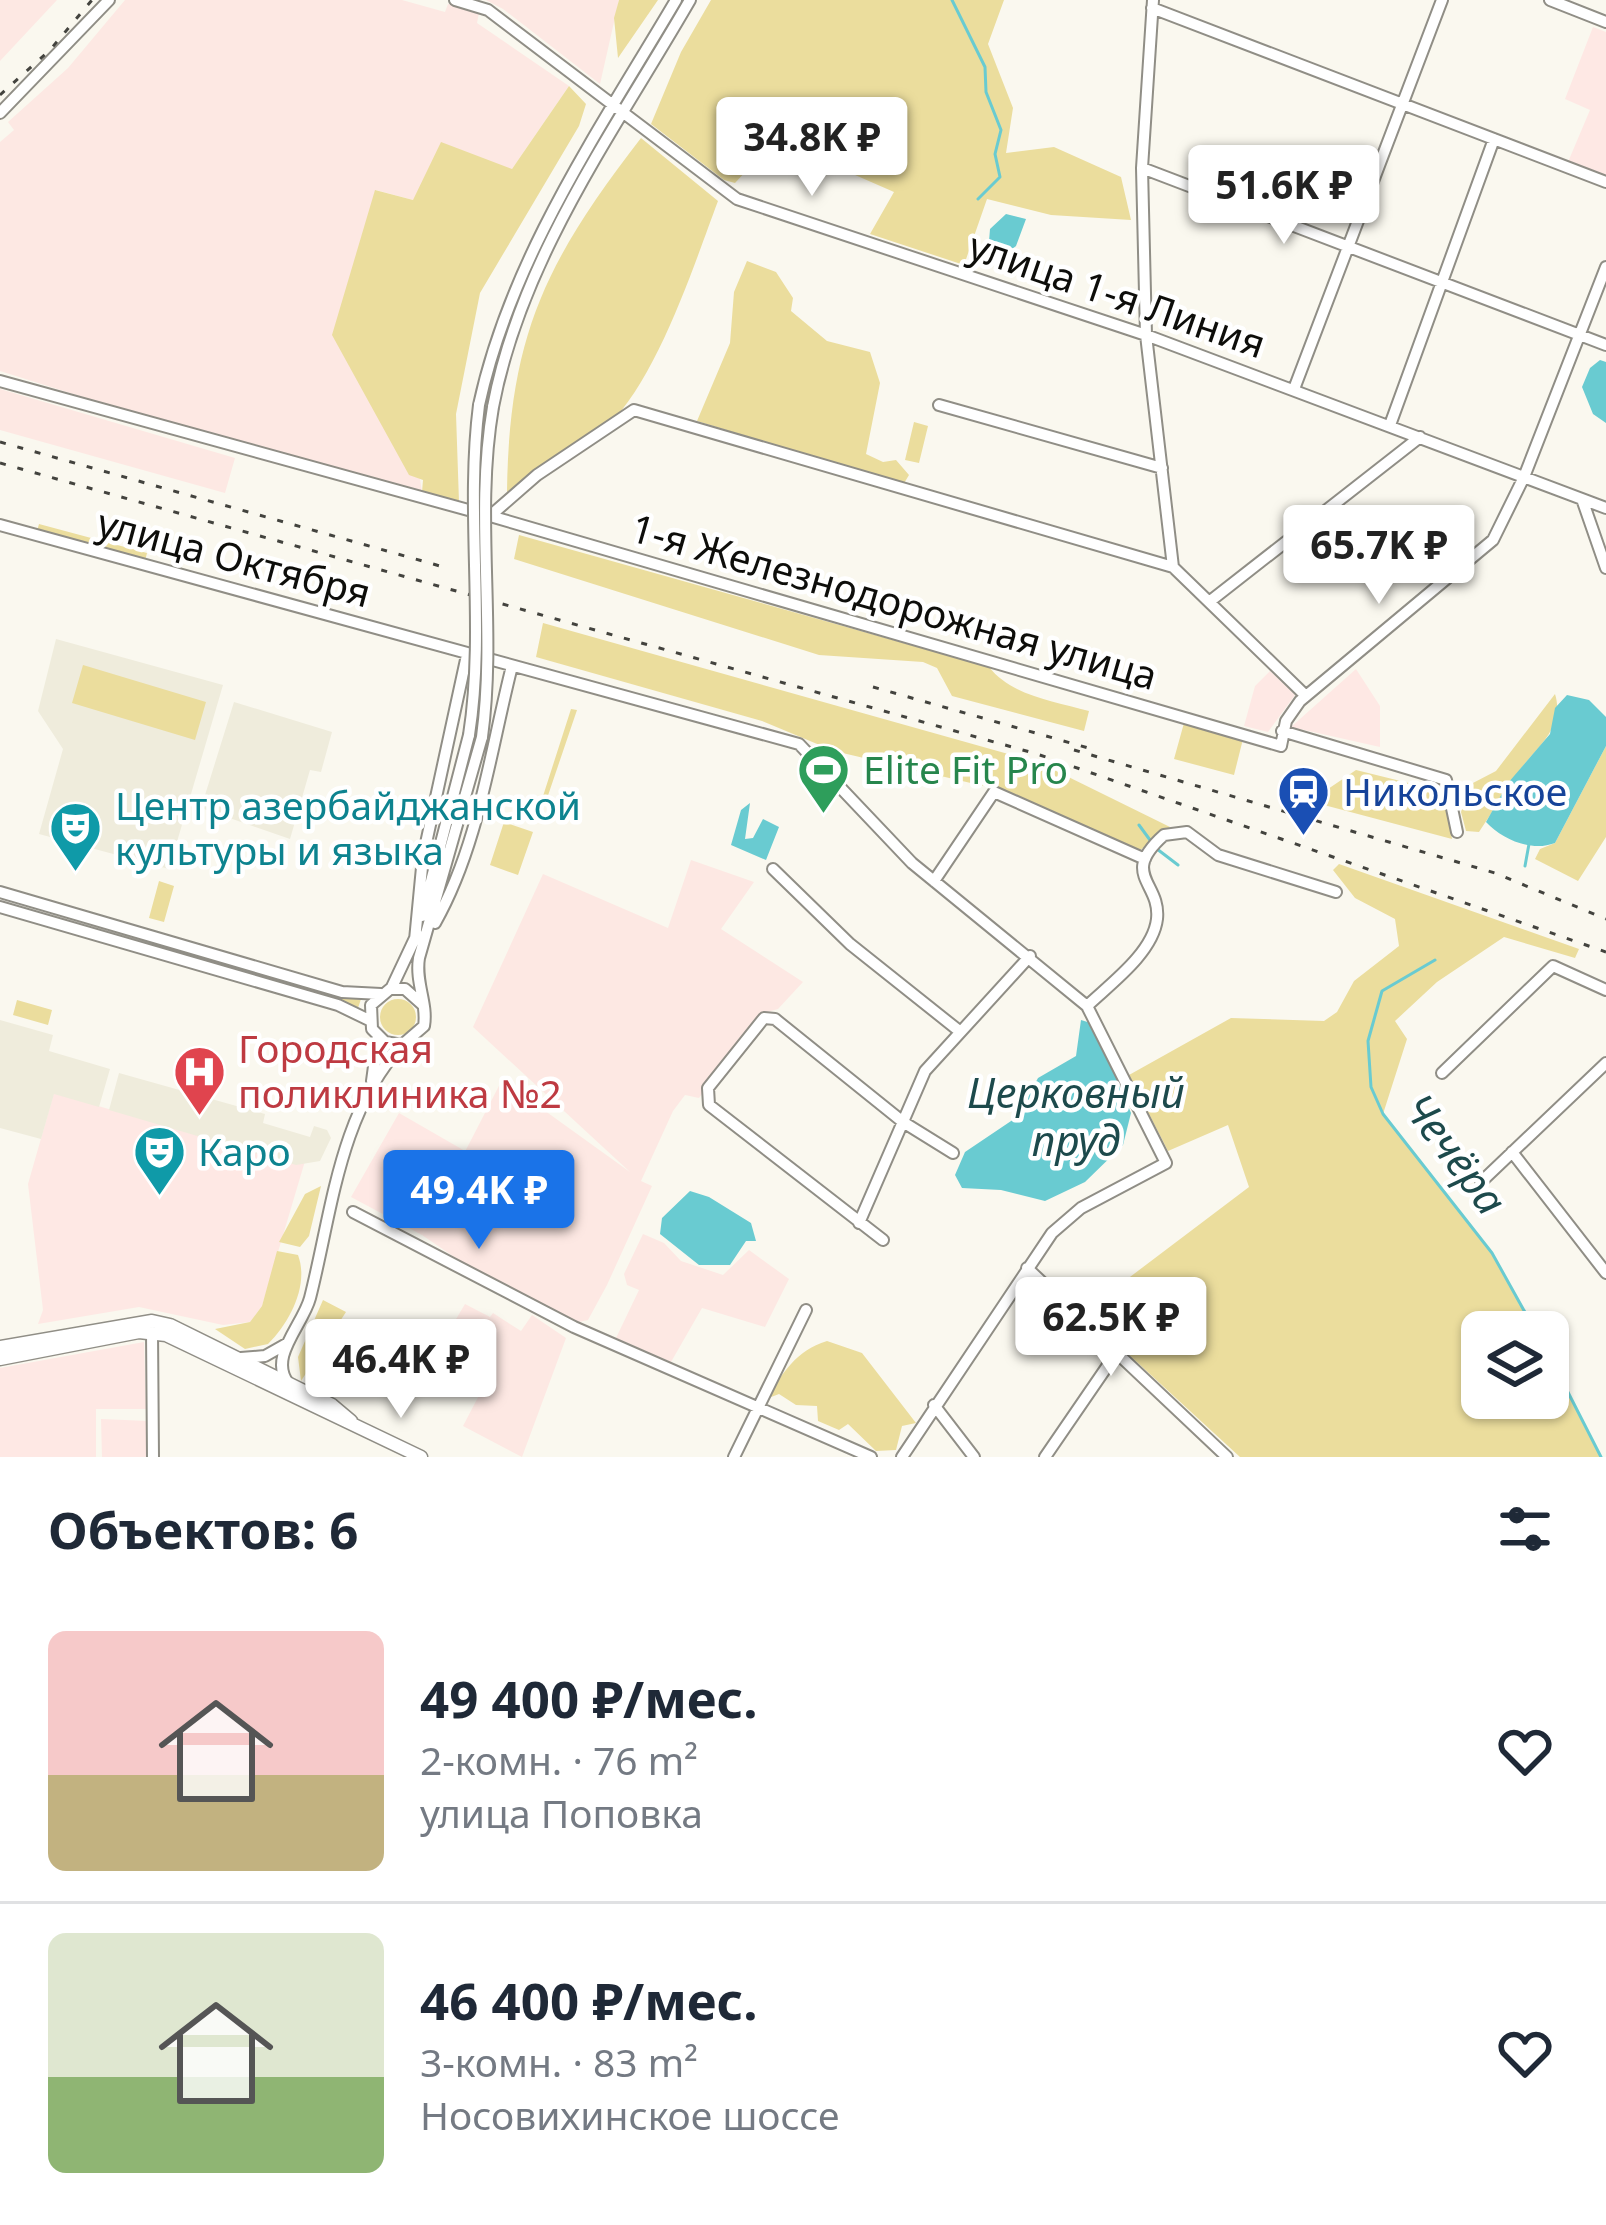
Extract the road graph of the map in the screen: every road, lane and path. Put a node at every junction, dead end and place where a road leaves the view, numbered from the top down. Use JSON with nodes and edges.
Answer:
{"nodes":[{"id":1,"x":110,"y":0,"type":"edge"},
{"id":2,"x":454,"y":0,"type":"edge"},
{"id":3,"x":676,"y":0,"type":"edge"},
{"id":4,"x":690,"y":0,"type":"edge"},
{"id":5,"x":1442,"y":0,"type":"edge"},
{"id":6,"x":1550,"y":0,"type":"edge"},
{"id":7,"x":1152,"y":4,"type":"edge"},
{"id":8,"x":1606,"y":22,"type":"edge"},
{"id":9,"x":1402,"y":104,"type":"junction"},
{"id":10,"x":618,"y":112,"type":"junction"},
{"id":11,"x":0,"y":113,"type":"edge"},
{"id":12,"x":1494,"y":139,"type":"junction"},
{"id":13,"x":1142,"y":168,"type":"junction"},
{"id":14,"x":1606,"y":182,"type":"edge"},
{"id":15,"x":1348,"y":247,"type":"junction"},
{"id":16,"x":1606,"y":267,"type":"edge"},
{"id":17,"x":1442,"y":282,"type":"junction"},
{"id":18,"x":1580,"y":334,"type":"junction"},
{"id":19,"x":1146,"y":335,"type":"junction"},
{"id":20,"x":1606,"y":345,"type":"edge"},
{"id":21,"x":0,"y":381,"type":"edge"},
{"id":22,"x":1294,"y":388,"type":"junction"},
{"id":23,"x":939,"y":405,"type":"dead end"},
{"id":24,"x":1390,"y":425,"type":"junction"},
{"id":25,"x":1420,"y":437,"type":"junction"},
{"id":26,"x":1162,"y":468,"type":"junction"},
{"id":27,"x":1524,"y":477,"type":"junction"},
{"id":28,"x":1582,"y":499,"type":"junction"},
{"id":29,"x":1606,"y":508,"type":"edge"},
{"id":30,"x":490,"y":515,"type":"junction"},
{"id":31,"x":0,"y":525,"type":"edge"},
{"id":32,"x":1173,"y":567,"type":"junction"},
{"id":33,"x":1606,"y":568,"type":"edge"},
{"id":34,"x":1209,"y":602,"type":"junction"},
{"id":35,"x":466,"y":655,"type":"junction"},
{"id":36,"x":512,"y":666,"type":"junction"},
{"id":37,"x":1306,"y":696,"type":"junction"},
{"id":38,"x":1282,"y":731,"type":"junction"},
{"id":39,"x":1457,"y":832,"type":"dead end"},
{"id":40,"x":1144,"y":859,"type":"junction"},
{"id":41,"x":773,"y":869,"type":"dead end"},
{"id":42,"x":934,"y":881,"type":"junction"},
{"id":43,"x":0,"y":892,"type":"edge"},
{"id":44,"x":1336,"y":892,"type":"dead end"},
{"id":45,"x":0,"y":908,"type":"edge"},
{"id":46,"x":420,"y":941,"type":"junction"},
{"id":47,"x":1030,"y":956,"type":"junction"},
{"id":48,"x":1606,"y":990,"type":"edge"},
{"id":49,"x":385,"y":992,"type":"junction"},
{"id":50,"x":423,"y":1005,"type":"junction"},
{"id":51,"x":1087,"y":1006,"type":"junction"},
{"id":52,"x":369,"y":1020,"type":"junction"},
{"id":53,"x":958,"y":1030,"type":"junction"},
{"id":54,"x":378,"y":1037,"type":"junction"},
{"id":55,"x":402,"y":1045,"type":"junction"},
{"id":56,"x":1606,"y":1063,"type":"edge"},
{"id":57,"x":1442,"y":1073,"type":"dead end"},
{"id":58,"x":370,"y":1090,"type":"junction"},
{"id":59,"x":903,"y":1122,"type":"junction"},
{"id":60,"x":1512,"y":1152,"type":"junction"},
{"id":61,"x":953,"y":1154,"type":"dead end"},
{"id":62,"x":1481,"y":1182,"type":"dead end"},
{"id":63,"x":353,"y":1212,"type":"dead end"},
{"id":64,"x":859,"y":1223,"type":"junction"},
{"id":65,"x":883,"y":1240,"type":"dead end"},
{"id":66,"x":1027,"y":1268,"type":"junction"},
{"id":67,"x":1606,"y":1273,"type":"edge"},
{"id":68,"x":806,"y":1310,"type":"dead end"},
{"id":69,"x":152,"y":1332,"type":"junction"},
{"id":70,"x":288,"y":1343,"type":"junction"},
{"id":71,"x":0,"y":1347,"type":"edge"},
{"id":72,"x":1117,"y":1352,"type":"junction"},
{"id":73,"x":236,"y":1358,"type":"junction"},
{"id":74,"x":0,"y":1359,"type":"edge"},
{"id":75,"x":289,"y":1384,"type":"junction"},
{"id":76,"x":934,"y":1405,"type":"junction"},
{"id":77,"x":759,"y":1406,"type":"junction"},
{"id":78,"x":361,"y":1429,"type":"junction"},
{"id":79,"x":1213,"y":1452,"type":"edge"},
{"id":80,"x":153,"y":1457,"type":"edge"},
{"id":81,"x":421,"y":1457,"type":"edge"},
{"id":82,"x":734,"y":1457,"type":"edge"},
{"id":83,"x":871,"y":1457,"type":"edge"},
{"id":84,"x":902,"y":1457,"type":"edge"},
{"id":85,"x":974,"y":1457,"type":"edge"},
{"id":86,"x":1045,"y":1457,"type":"edge"},
{"id":87,"x":1228,"y":1457,"type":"edge"}],
"edges":[{"from":1,"to":11,"type":"street"},
{"from":2,"to":10,"type":"street","name":"улица 1-я Линия"},
{"from":3,"to":10,"type":"street"},
{"from":4,"to":10,"type":"street"},
{"from":5,"to":9,"type":"street"},
{"from":6,"to":8,"type":"street"},
{"from":7,"to":9,"type":"street"},
{"from":7,"to":13,"type":"street"},
{"from":9,"to":12,"type":"street"},
{"from":9,"to":15,"type":"street"},
{"from":10,"to":19,"type":"street","name":"улица 1-я Линия"},
{"from":10,"to":46,"type":"street","bridge":true},
{"from":12,"to":14,"type":"street"},
{"from":12,"to":17,"type":"street"},
{"from":13,"to":15,"type":"street"},
{"from":13,"to":19,"type":"street"},
{"from":15,"to":17,"type":"street"},
{"from":15,"to":22,"type":"street"},
{"from":16,"to":18,"type":"street"},
{"from":17,"to":18,"type":"street"},
{"from":17,"to":24,"type":"street"},
{"from":18,"to":20,"type":"street"},
{"from":18,"to":27,"type":"street"},
{"from":19,"to":22,"type":"street","name":"улица 1-я Линия"},
{"from":19,"to":26,"type":"street"},
{"from":21,"to":30,"type":"street","name":"1-я Железнодорожная улица"},
{"from":22,"to":24,"type":"street","name":"улица 1-я Линия"},
{"from":23,"to":26,"type":"street"},
{"from":24,"to":25,"type":"street","name":"улица 1-я Линия"},
{"from":25,"to":27,"type":"street","name":"улица 1-я Линия"},
{"from":25,"to":34,"type":"street"},
{"from":26,"to":32,"type":"street"},
{"from":27,"to":28,"type":"street","name":"улица 1-я Линия"},
{"from":27,"to":37,"type":"street"},
{"from":28,"to":29,"type":"street","name":"улица 1-я Линия"},
{"from":28,"to":33,"type":"street"},
{"from":30,"to":32,"type":"street"},
{"from":30,"to":38,"type":"street","name":"1-я Железнодорожная улица"},
{"from":31,"to":35,"type":"street","name":"улица Октября"},
{"from":32,"to":34,"type":"street"},
{"from":34,"to":37,"type":"street"},
{"from":35,"to":36,"type":"street","name":"улица Октября"},
{"from":35,"to":46,"type":"street"},
{"from":36,"to":42,"type":"street","name":"улица Октября"},
{"from":36,"to":46,"type":"street"},
{"from":37,"to":38,"type":"street"},
{"from":38,"to":39,"type":"street"},
{"from":40,"to":42,"type":"street"},
{"from":40,"to":44,"type":"street"},
{"from":40,"to":51,"type":"street"},
{"from":41,"to":53,"type":"street"},
{"from":42,"to":47,"type":"street","name":"улица Октября"},
{"from":43,"to":49,"type":"street"},
{"from":45,"to":52,"type":"street"},
{"from":46,"to":49,"type":"street"},
{"from":46,"to":50,"type":"street"},
{"from":47,"to":51,"type":"street","name":"улица Октября"},
{"from":47,"to":53,"type":"street"},
{"from":48,"to":57,"type":"street"},
{"from":49,"to":50,"type":"street"},
{"from":49,"to":52,"type":"street"},
{"from":50,"to":55,"type":"street"},
{"from":51,"to":66,"type":"street"},
{"from":52,"to":54,"type":"street"},
{"from":53,"to":59,"type":"street"},
{"from":54,"to":55,"type":"street"},
{"from":54,"to":58,"type":"street"},
{"from":55,"to":58,"type":"street"},
{"from":56,"to":60,"type":"street"},
{"from":58,"to":70,"type":"street"},
{"from":59,"to":61,"type":"street"},
{"from":59,"to":64,"type":"street"},
{"from":59,"to":64,"type":"street"},
{"from":60,"to":62,"type":"street"},
{"from":60,"to":67,"type":"street"},
{"from":63,"to":77,"type":"street"},
{"from":64,"to":65,"type":"street"},
{"from":66,"to":72,"type":"street"},
{"from":66,"to":76,"type":"street"},
{"from":68,"to":77,"type":"street"},
{"from":69,"to":74,"type":"main road"},
{"from":69,"to":78,"type":"main road"},
{"from":69,"to":80,"type":"street"},
{"from":70,"to":73,"type":"street"},
{"from":70,"to":75,"type":"street"},
{"from":71,"to":73,"type":"main road"},
{"from":72,"to":79,"type":"street"},
{"from":72,"to":86,"type":"street"},
{"from":73,"to":75,"type":"main road"},
{"from":75,"to":78,"type":"main road"},
{"from":76,"to":84,"type":"street"},
{"from":76,"to":85,"type":"street"},
{"from":77,"to":82,"type":"street"},
{"from":77,"to":83,"type":"street"},
{"from":78,"to":81,"type":"main road"},
{"from":79,"to":87,"type":"street"}]}
